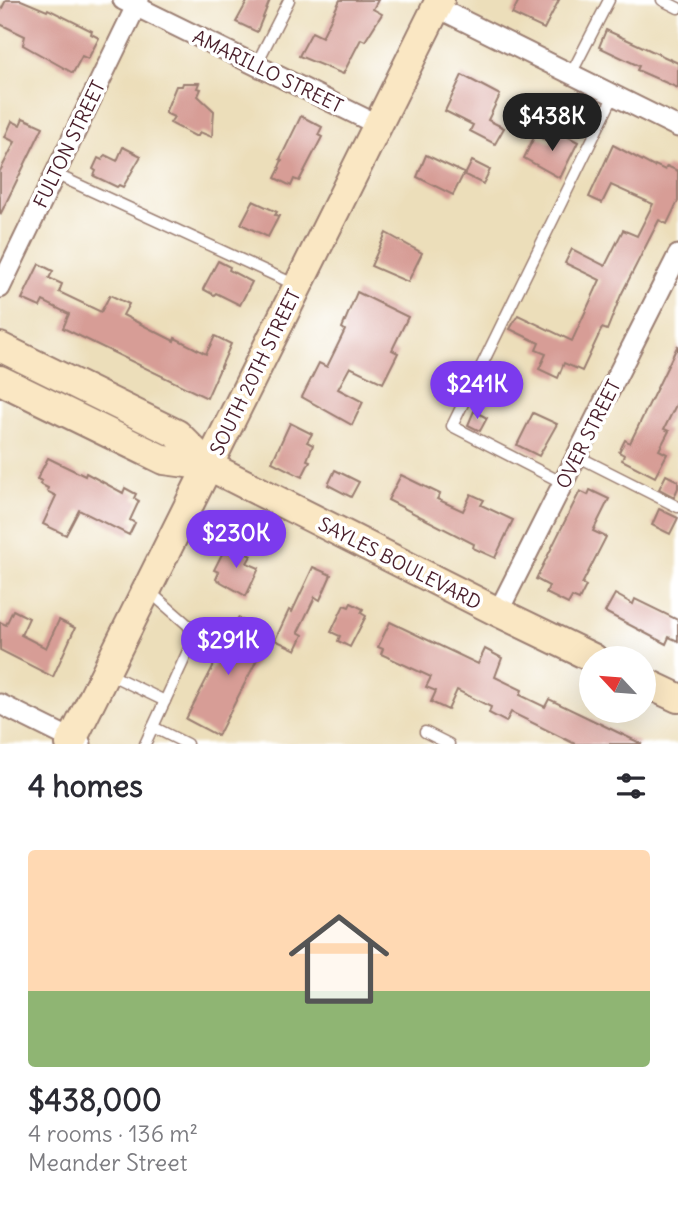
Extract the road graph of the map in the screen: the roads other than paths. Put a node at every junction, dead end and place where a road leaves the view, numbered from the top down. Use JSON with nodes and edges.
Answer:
{"nodes":[{"id":1,"x":289,"y":0,"type":"edge"},
{"id":2,"x":609,"y":0,"type":"edge"},
{"id":3,"x":662,"y":0,"type":"edge"},
{"id":4,"x":132,"y":2,"type":"edge"},
{"id":5,"x":438,"y":3,"type":"edge"},
{"id":6,"x":678,"y":8,"type":"edge"},
{"id":7,"x":256,"y":65,"type":"junction"},
{"id":8,"x":571,"y":74,"type":"junction"},
{"id":9,"x":614,"y":95,"type":"junction"},
{"id":10,"x":376,"y":124,"type":"junction"},
{"id":11,"x":678,"y":127,"type":"edge"},
{"id":12,"x":55,"y":174,"type":"junction"},
{"id":13,"x":678,"y":255,"type":"edge"},
{"id":14,"x":297,"y":285,"type":"junction"},
{"id":15,"x":0,"y":288,"type":"edge"},
{"id":16,"x":0,"y":347,"type":"edge"},
{"id":17,"x":0,"y":380,"type":"edge"},
{"id":18,"x":577,"y":456,"type":"junction"},
{"id":19,"x":209,"y":466,"type":"junction"},
{"id":20,"x":563,"y":483,"type":"junction"},
{"id":21,"x":678,"y":507,"type":"edge"},
{"id":22,"x":147,"y":589,"type":"junction"},
{"id":23,"x":498,"y":612,"type":"junction"},
{"id":24,"x":579,"y":651,"type":"edge"},
{"id":25,"x":106,"y":672,"type":"junction"},
{"id":26,"x":656,"y":688,"type":"edge"},
{"id":27,"x":678,"y":698,"type":"edge"},
{"id":28,"x":165,"y":701,"type":"junction"},
{"id":29,"x":0,"y":704,"type":"edge"},
{"id":30,"x":153,"y":727,"type":"junction"},
{"id":31,"x":425,"y":732,"type":"dead end"},
{"id":32,"x":74,"y":742,"type":"edge"},
{"id":33,"x":145,"y":744,"type":"edge"},
{"id":34,"x":187,"y":744,"type":"edge"},
{"id":35,"x":449,"y":744,"type":"edge"}],
"edges":[{"from":1,"to":7,"type":"lane"},
{"from":2,"to":8,"type":"lane"},
{"from":3,"to":6,"type":"lane"},
{"from":4,"to":7,"type":"street","name":"AMARILLO STREET"},
{"from":4,"to":12,"type":"street","name":"FULTON STREET"},
{"from":5,"to":8,"type":"street"},
{"from":5,"to":10,"type":"main road","name":"SOUTH 20TH STREET"},
{"from":7,"to":10,"type":"street","name":"AMARILLO STREET"},
{"from":8,"to":9,"type":"street"},
{"from":9,"to":11,"type":"street"},
{"from":9,"to":20,"type":"lane"},
{"from":10,"to":14,"type":"main road","name":"SOUTH 20TH STREET"},
{"from":12,"to":14,"type":"lane"},
{"from":12,"to":15,"type":"street","name":"FULTON STREET"},
{"from":13,"to":18,"type":"street","name":"OVER STREET"},
{"from":14,"to":19,"type":"main road","name":"SOUTH 20TH STREET"},
{"from":16,"to":19,"type":"main road","name":"SAYLES BOULEVARD"},
{"from":17,"to":19,"type":"main road","name":"SAYLES BOULEVARD"},
{"from":18,"to":20,"type":"street","name":"OVER STREET"},
{"from":18,"to":21,"type":"lane"},
{"from":19,"to":22,"type":"main road","name":"SOUTH 20TH STREET"},
{"from":19,"to":23,"type":"main road","name":"SAYLES BOULEVARD"},
{"from":20,"to":23,"type":"street","name":"OVER STREET"},
{"from":22,"to":25,"type":"main road","name":"SOUTH 20TH STREET"},
{"from":22,"to":28,"type":"lane"},
{"from":23,"to":24,"type":"main road","name":"SAYLES BOULEVARD"},
{"from":25,"to":28,"type":"lane"},
{"from":25,"to":32,"type":"main road","name":"SOUTH 20TH STREET"},
{"from":26,"to":27,"type":"main road"},
{"from":28,"to":30,"type":"lane"},
{"from":29,"to":32,"type":"street"},
{"from":30,"to":33,"type":"lane"},
{"from":30,"to":34,"type":"lane"},
{"from":31,"to":35,"type":"lane"}]}
